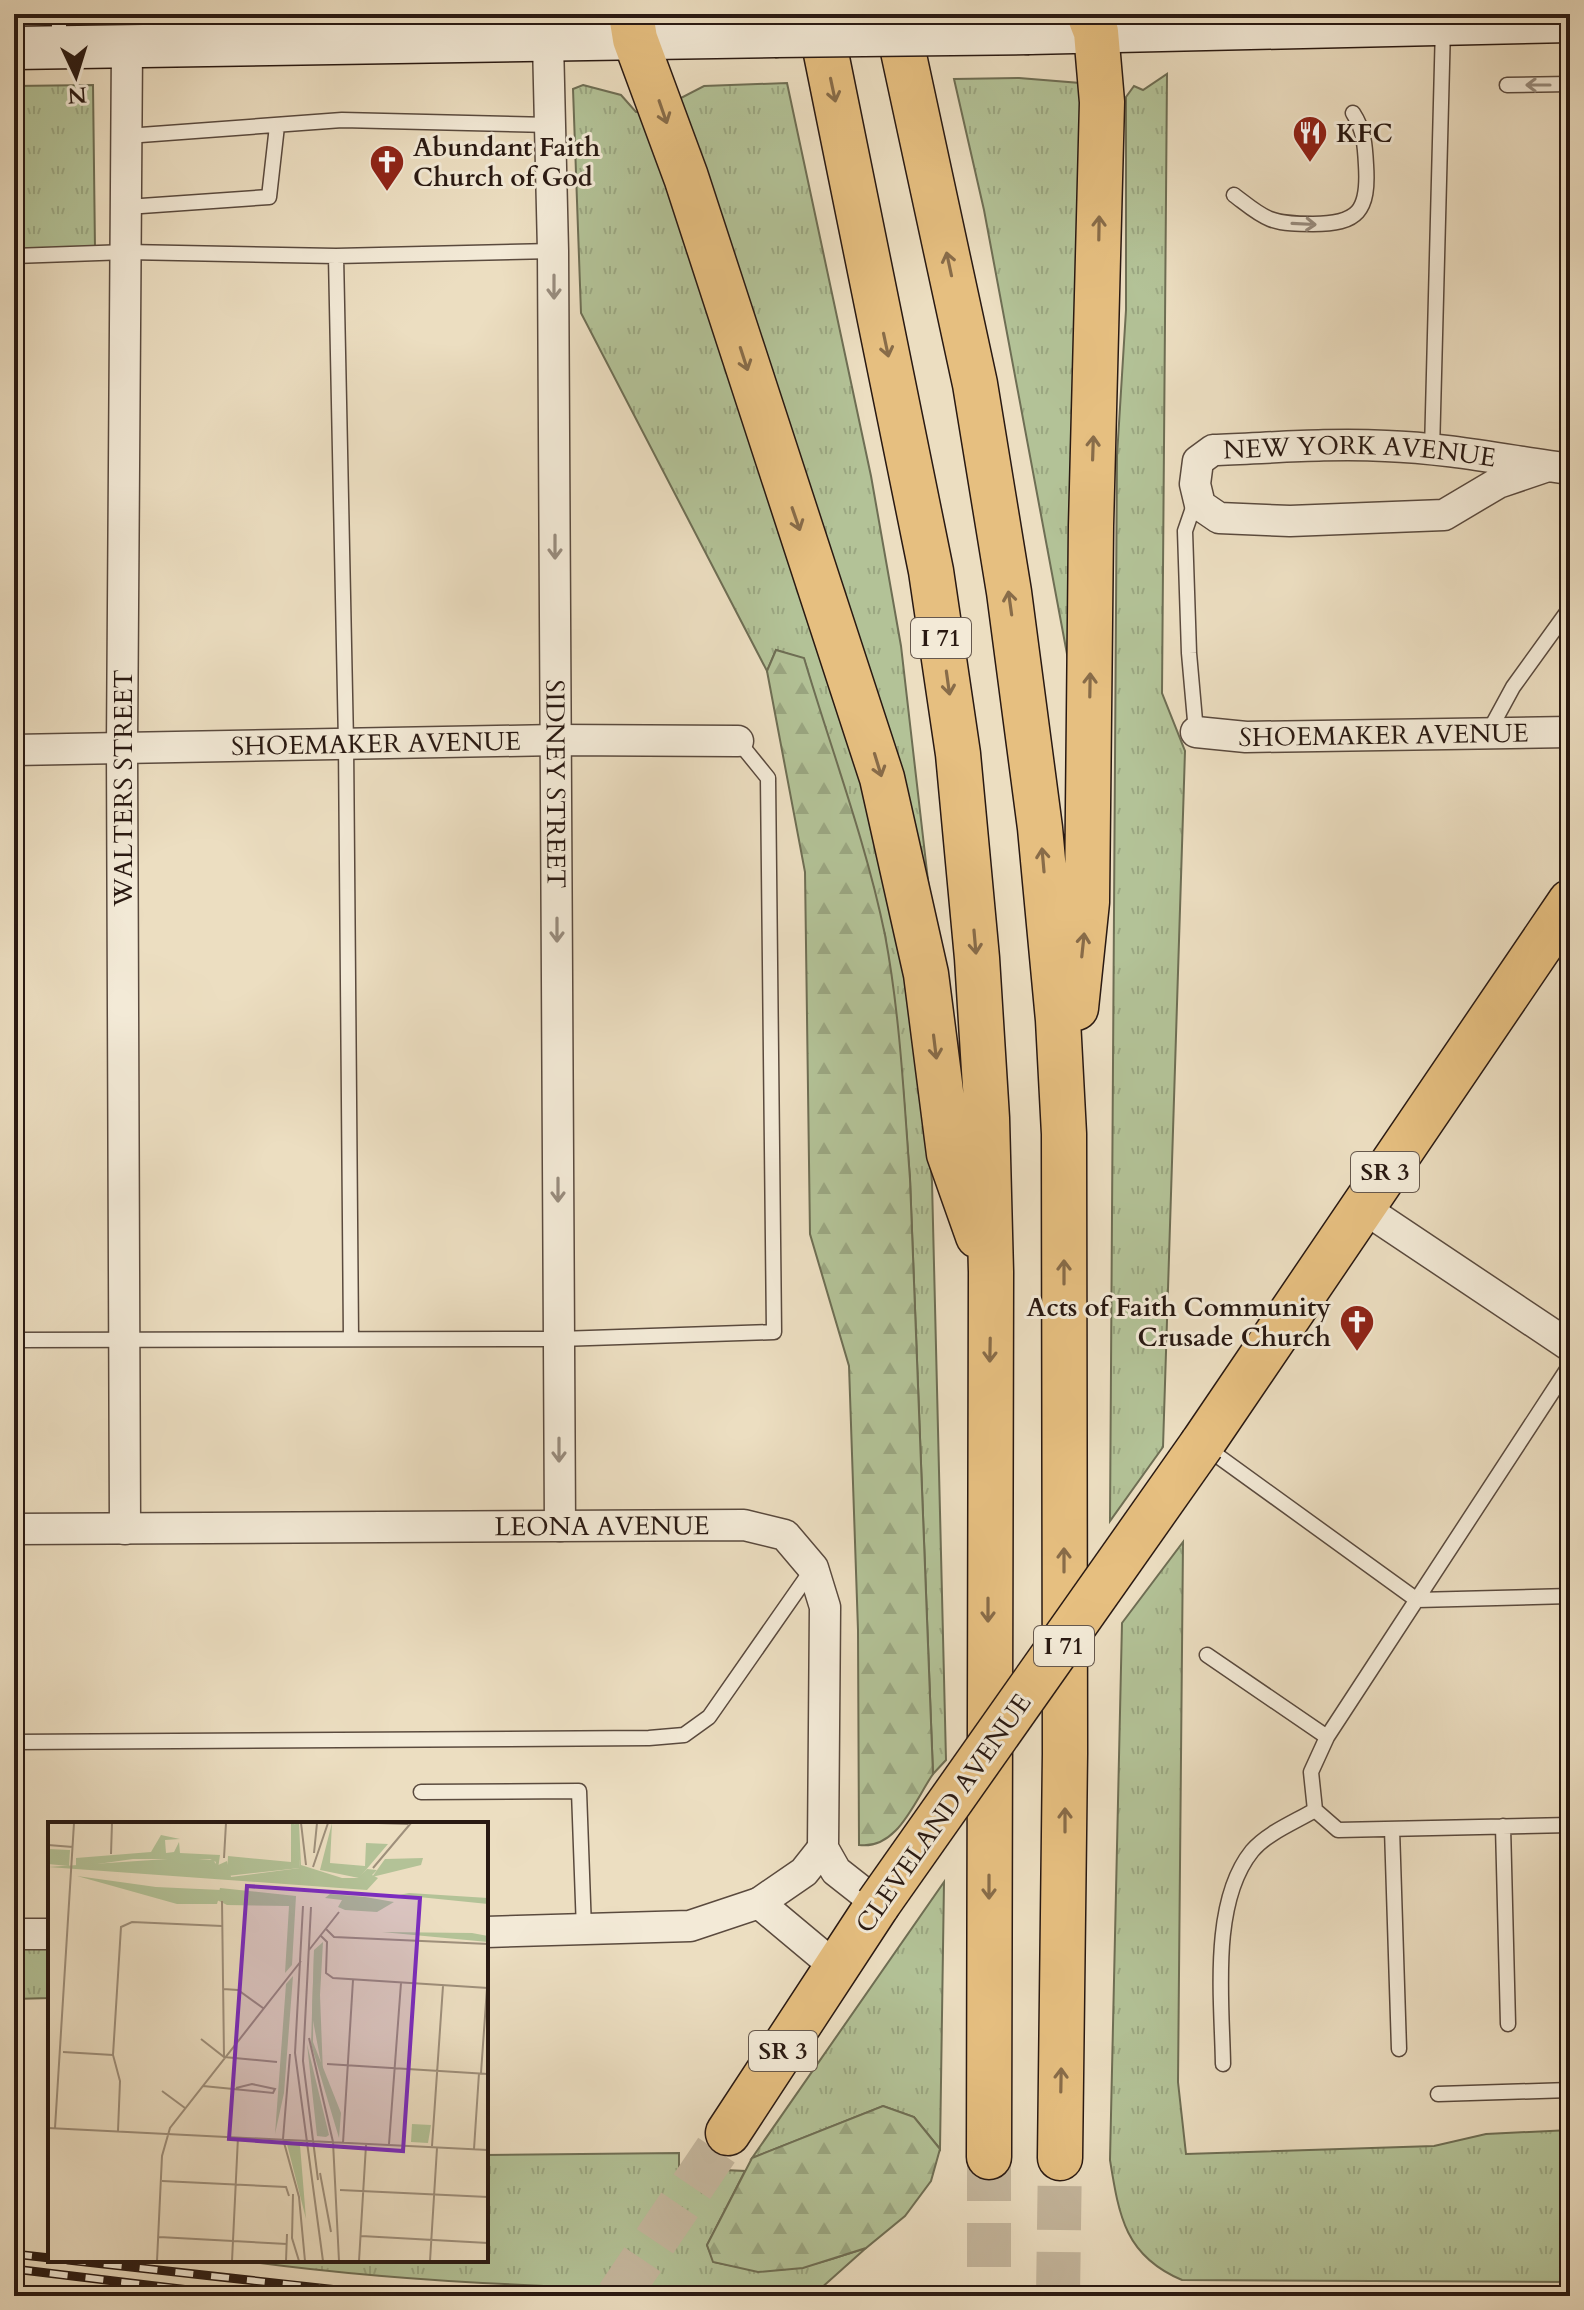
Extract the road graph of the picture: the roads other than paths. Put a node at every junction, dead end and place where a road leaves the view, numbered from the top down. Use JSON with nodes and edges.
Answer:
{"nodes":[{"id":1,"x":818,"y":14,"type":"edge"},
{"id":2,"x":895,"y":14,"type":"edge"},
{"id":3,"x":1503,"y":19,"type":"edge"},
{"id":4,"x":1570,"y":21,"type":"edge"},
{"id":5,"x":1093,"y":23,"type":"edge"},
{"id":6,"x":633,"y":26,"type":"edge"},
{"id":7,"x":1443,"y":26,"type":"junction"},
{"id":8,"x":334,"y":29,"type":"edge"},
{"id":9,"x":58,"y":31,"type":"edge"},
{"id":10,"x":548,"y":42,"type":"junction"},
{"id":11,"x":127,"y":47,"type":"junction"},
{"id":12,"x":14,"y":48,"type":"edge"},
{"id":13,"x":1570,"y":84,"type":"edge"},
{"id":14,"x":1507,"y":85,"type":"dead end"},
{"id":15,"x":1353,"y":113,"type":"dead end"},
{"id":16,"x":550,"y":125,"type":"junction"},
{"id":17,"x":277,"y":126,"type":"junction"},
{"id":18,"x":127,"y":136,"type":"junction"},
{"id":19,"x":1234,"y":195,"type":"dead end"},
{"id":20,"x":127,"y":207,"type":"junction"},
{"id":21,"x":553,"y":251,"type":"junction"},
{"id":22,"x":127,"y":252,"type":"junction"},
{"id":23,"x":14,"y":256,"type":"edge"},
{"id":24,"x":336,"y":256,"type":"junction"},
{"id":25,"x":1432,"y":451,"type":"junction"},
{"id":26,"x":1559,"y":467,"type":"edge"},
{"id":27,"x":1198,"y":494,"type":"junction"},
{"id":28,"x":1570,"y":608,"type":"edge"},
{"id":29,"x":1196,"y":732,"type":"joint"},
{"id":30,"x":1570,"y":732,"type":"edge"},
{"id":31,"x":1488,"y":733,"type":"junction"},
{"id":32,"x":556,"y":740,"type":"junction"},
{"id":33,"x":738,"y":741,"type":"joint"},
{"id":34,"x":346,"y":743,"type":"junction"},
{"id":35,"x":122,"y":746,"type":"junction"},
{"id":36,"x":14,"y":750,"type":"edge"},
{"id":37,"x":1570,"y":902,"type":"edge"},
{"id":38,"x":1064,"y":1134,"type":"junction"},
{"id":39,"x":1362,"y":1207,"type":"junction"},
{"id":40,"x":991,"y":1272,"type":"junction"},
{"id":41,"x":351,"y":1338,"type":"junction"},
{"id":42,"x":559,"y":1339,"type":"junction"},
{"id":43,"x":14,"y":1340,"type":"edge"},
{"id":44,"x":124,"y":1340,"type":"junction"},
{"id":45,"x":1570,"y":1346,"type":"edge"},
{"id":46,"x":1570,"y":1365,"type":"edge"},
{"id":47,"x":1202,"y":1444,"type":"junction"},
{"id":48,"x":560,"y":1526,"type":"junction"},
{"id":49,"x":14,"y":1529,"type":"edge"},
{"id":50,"x":125,"y":1529,"type":"junction"},
{"id":51,"x":813,"y":1568,"type":"junction"},
{"id":52,"x":1570,"y":1596,"type":"edge"},
{"id":53,"x":1417,"y":1600,"type":"junction"},
{"id":54,"x":1207,"y":1655,"type":"dead end"},
{"id":55,"x":1327,"y":1737,"type":"junction"},
{"id":56,"x":14,"y":1742,"type":"edge"},
{"id":57,"x":421,"y":1792,"type":"dead end"},
{"id":58,"x":1315,"y":1810,"type":"junction"},
{"id":59,"x":1570,"y":1825,"type":"edge"},
{"id":60,"x":1503,"y":1826,"type":"junction"},
{"id":61,"x":1392,"y":1829,"type":"junction"},
{"id":62,"x":823,"y":1848,"type":"junction"},
{"id":63,"x":759,"y":1903,"type":"junction"},
{"id":64,"x":878,"y":1904,"type":"junction"},
{"id":65,"x":584,"y":1930,"type":"junction"},
{"id":66,"x":488,"y":1932,"type":"edge"},
{"id":67,"x":14,"y":1934,"type":"edge"},
{"id":68,"x":48,"y":1934,"type":"edge"},
{"id":69,"x":838,"y":1969,"type":"junction"},
{"id":70,"x":1508,"y":2024,"type":"dead end"},
{"id":71,"x":1399,"y":2049,"type":"dead end"},
{"id":72,"x":1223,"y":2064,"type":"dead end"},
{"id":73,"x":1570,"y":2090,"type":"edge"},
{"id":74,"x":1438,"y":2094,"type":"dead end"},
{"id":75,"x":728,"y":2133,"type":"tunnel mouth"},
{"id":76,"x":989,"y":2157,"type":"tunnel mouth"},
{"id":77,"x":1060,"y":2158,"type":"tunnel mouth"}],
"edges":[{"from":1,"to":40,"type":"main road","number":"I 71","one_way":true},
{"from":38,"to":2,"type":"main road","number":"I 71","one_way":true},
{"from":3,"to":4,"type":"main road"},
{"from":3,"to":7,"type":"main road"},
{"from":5,"to":6,"type":"main road","bridge":true},
{"from":5,"to":7,"type":"main road"},
{"from":38,"to":5,"type":"main road","one_way":true},
{"from":6,"to":10,"type":"main road"},
{"from":6,"to":40,"type":"main road","one_way":true},
{"from":7,"to":25,"type":"lane"},
{"from":8,"to":10,"type":"main road"},
{"from":8,"to":11,"type":"main road"},
{"from":9,"to":11,"type":"main road"},
{"from":9,"to":12,"type":"main road"},
{"from":10,"to":16,"type":"street","name":"SIDNEY STREET"},
{"from":11,"to":18,"type":"street","name":"WALTERS STREET"},
{"from":13,"to":14,"type":"lane","one_way":true},
{"from":19,"to":15,"type":"lane","one_way":true},
{"from":16,"to":17,"type":"lane"},
{"from":16,"to":21,"type":"street","name":"SIDNEY STREET"},
{"from":17,"to":18,"type":"lane"},
{"from":17,"to":20,"type":"lane"},
{"from":18,"to":20,"type":"street","name":"WALTERS STREET"},
{"from":20,"to":22,"type":"street","name":"WALTERS STREET"},
{"from":21,"to":24,"type":"lane"},
{"from":21,"to":32,"type":"street","name":"SIDNEY STREET","one_way":true},
{"from":22,"to":23,"type":"lane"},
{"from":22,"to":24,"type":"lane"},
{"from":22,"to":35,"type":"street","name":"WALTERS STREET"},
{"from":24,"to":34,"type":"lane"},
{"from":25,"to":26,"type":"street","name":"NEW YORK AVENUE"},
{"from":25,"to":27,"type":"street","name":"NEW YORK AVENUE"},
{"from":26,"to":27,"type":"street","name":"NEW YORK AVENUE"},
{"from":27,"to":29,"type":"lane"},
{"from":28,"to":31,"type":"lane"},
{"from":29,"to":31,"type":"street","name":"SHOEMAKER AVENUE"},
{"from":30,"to":31,"type":"street","name":"SHOEMAKER AVENUE"},
{"from":32,"to":33,"type":"street","name":"SHOEMAKER AVENUE"},
{"from":32,"to":34,"type":"street","name":"SHOEMAKER AVENUE"},
{"from":32,"to":42,"type":"street","name":"SIDNEY STREET","one_way":true},
{"from":33,"to":42,"type":"lane"},
{"from":34,"to":35,"type":"street","name":"SHOEMAKER AVENUE"},
{"from":34,"to":41,"type":"lane"},
{"from":35,"to":36,"type":"street","name":"SHOEMAKER AVENUE"},
{"from":35,"to":44,"type":"street","name":"WALTERS STREET"},
{"from":37,"to":39,"type":"main road","name":"CLEVELAND AVENUE","number":"SR 3"},
{"from":77,"to":38,"type":"main road","number":"I 71","one_way":true},
{"from":39,"to":45,"type":"street"},
{"from":39,"to":47,"type":"main road","name":"CLEVELAND AVENUE","number":"SR 3"},
{"from":40,"to":76,"type":"main road","number":"I 71","one_way":true},
{"from":41,"to":42,"type":"lane"},
{"from":41,"to":44,"type":"lane"},
{"from":42,"to":48,"type":"street","name":"SIDNEY STREET","one_way":true},
{"from":43,"to":44,"type":"lane"},
{"from":44,"to":50,"type":"street","name":"WALTERS STREET"},
{"from":46,"to":53,"type":"lane"},
{"from":47,"to":53,"type":"lane"},
{"from":47,"to":64,"type":"main road","name":"CLEVELAND AVENUE","number":"SR 3","bridge":true},
{"from":48,"to":50,"type":"street","name":"LEONA AVENUE"},
{"from":48,"to":51,"type":"street","name":"LEONA AVENUE"},
{"from":49,"to":50,"type":"street","name":"LEONA AVENUE"},
{"from":51,"to":56,"type":"lane"},
{"from":51,"to":62,"type":"street","name":"LEONA AVENUE"},
{"from":52,"to":53,"type":"lane"},
{"from":53,"to":55,"type":"lane"},
{"from":54,"to":55,"type":"lane"},
{"from":55,"to":58,"type":"lane"},
{"from":57,"to":65,"type":"lane"},
{"from":58,"to":61,"type":"lane"},
{"from":58,"to":72,"type":"lane"},
{"from":59,"to":60,"type":"lane"},
{"from":60,"to":61,"type":"lane"},
{"from":60,"to":70,"type":"lane"},
{"from":61,"to":71,"type":"lane"},
{"from":62,"to":63,"type":"street"},
{"from":62,"to":64,"type":"street"},
{"from":63,"to":65,"type":"street"},
{"from":63,"to":69,"type":"street"},
{"from":64,"to":69,"type":"main road","name":"CLEVELAND AVENUE","number":"SR 3"},
{"from":65,"to":66,"type":"street"},
{"from":67,"to":68,"type":"street"},
{"from":69,"to":75,"type":"main road","name":"CLEVELAND AVENUE","number":"SR 3"},
{"from":73,"to":74,"type":"lane"}]}
